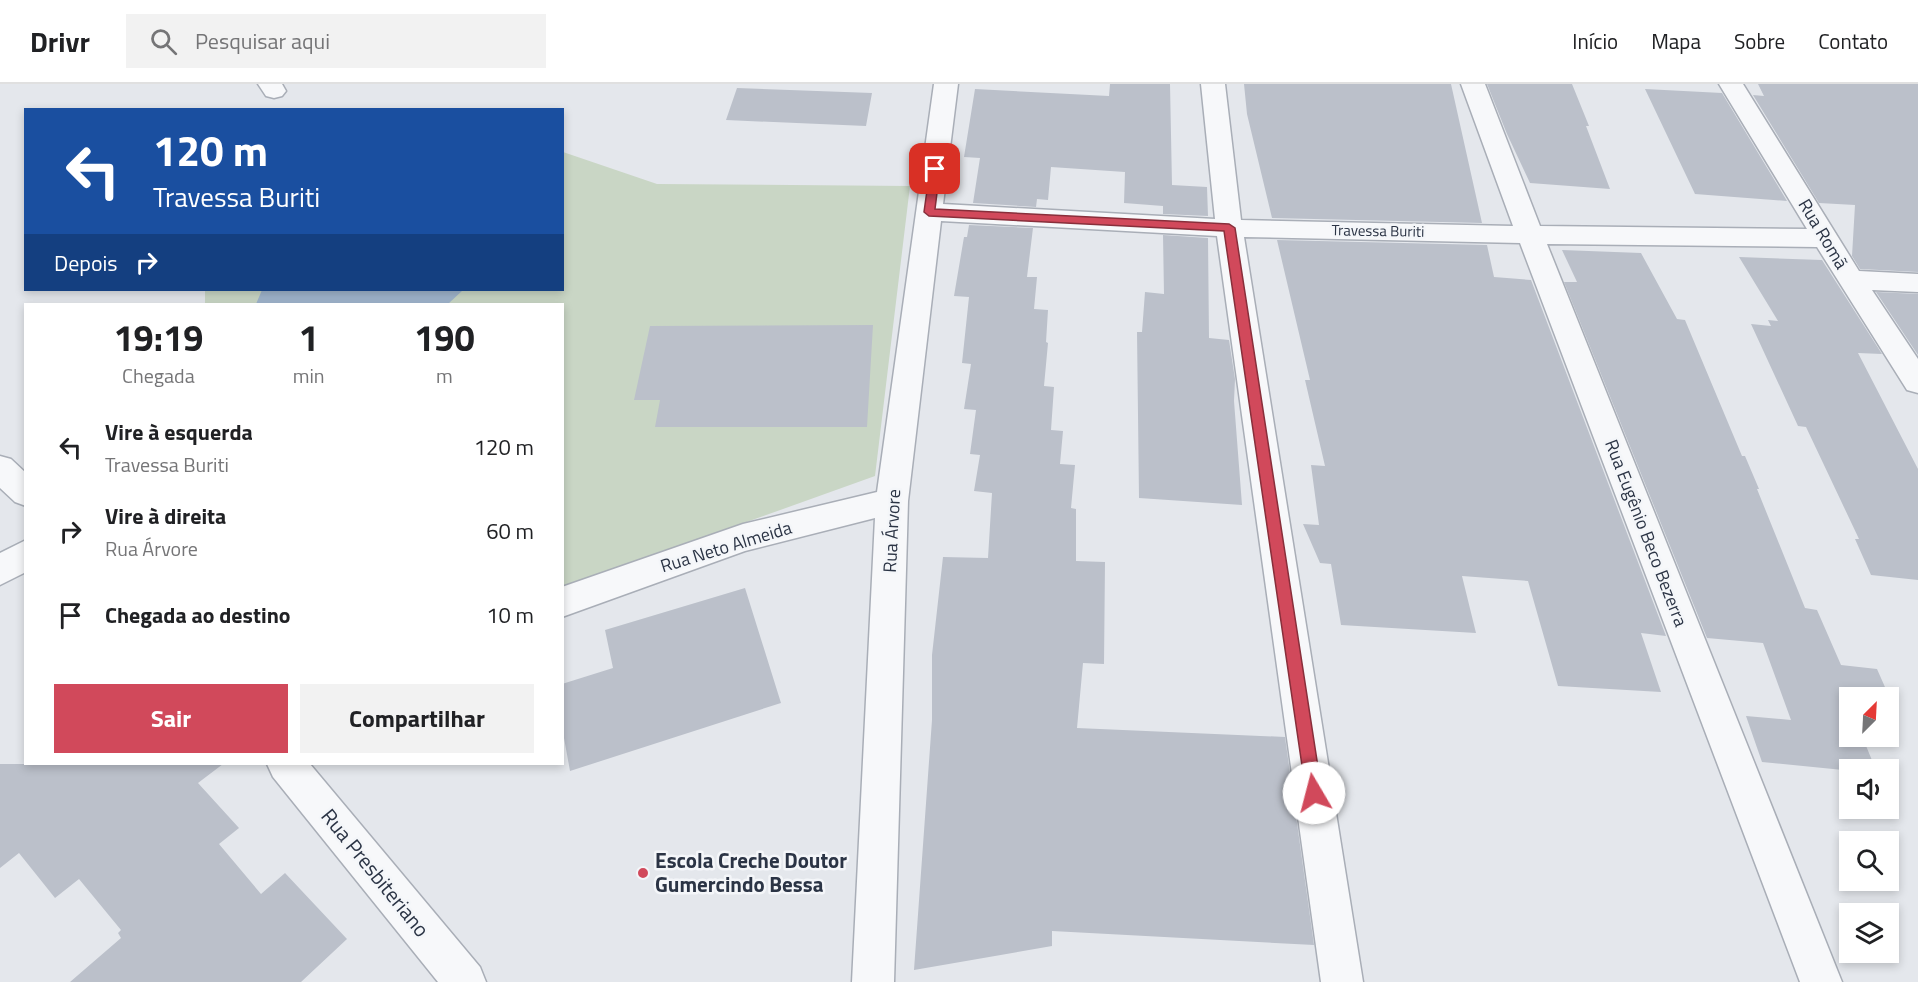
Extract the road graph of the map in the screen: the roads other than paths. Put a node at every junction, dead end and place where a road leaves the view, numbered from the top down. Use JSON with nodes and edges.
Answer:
{"nodes":[{"id":1,"x":946,"y":84,"type":"edge"},
{"id":2,"x":1213,"y":84,"type":"edge"},
{"id":3,"x":1473,"y":84,"type":"edge"},
{"id":4,"x":1731,"y":84,"type":"edge"},
{"id":5,"x":929,"y":212,"type":"junction"},
{"id":6,"x":1229,"y":228,"type":"junction"},
{"id":7,"x":1530,"y":235,"type":"junction"},
{"id":8,"x":1827,"y":238,"type":"junction"},
{"id":9,"x":1851,"y":280,"type":"junction"},
{"id":10,"x":1918,"y":283,"type":"edge"},
{"id":11,"x":1918,"y":382,"type":"edge"},
{"id":12,"x":0,"y":468,"type":"edge"},
{"id":13,"x":24,"y":491,"type":"edge"},
{"id":14,"x":892,"y":501,"type":"junction"},
{"id":15,"x":24,"y":555,"type":"edge"},
{"id":16,"x":0,"y":571,"type":"edge"},
{"id":17,"x":564,"y":601,"type":"edge"},
{"id":18,"x":287,"y":765,"type":"edge"},
{"id":19,"x":465,"y":982,"type":"edge"},
{"id":20,"x":873,"y":982,"type":"edge"},
{"id":21,"x":1342,"y":982,"type":"edge"},
{"id":22,"x":1821,"y":982,"type":"edge"}],
"edges":[{"from":1,"to":5,"type":"street","name":"Rua Árvore"},
{"from":2,"to":6,"type":"street"},
{"from":3,"to":7,"type":"street","name":"Rua Eugênio Beco Bezerra"},
{"from":4,"to":8,"type":"street","name":"Rua Romã"},
{"from":5,"to":6,"type":"street","name":"Travessa Buriti"},
{"from":5,"to":14,"type":"street","name":"Rua Árvore"},
{"from":6,"to":7,"type":"street","name":"Travessa Buriti"},
{"from":6,"to":21,"type":"street"},
{"from":7,"to":8,"type":"street","name":"Travessa Buriti"},
{"from":7,"to":22,"type":"street","name":"Rua Eugênio Beco Bezerra"},
{"from":8,"to":9,"type":"street","name":"Rua Romã"},
{"from":9,"to":10,"type":"street"},
{"from":9,"to":11,"type":"street","name":"Rua Romã"},
{"from":12,"to":13,"type":"street"},
{"from":14,"to":17,"type":"street","name":"Rua Neto Almeida"},
{"from":14,"to":20,"type":"street","name":"Rua Árvore"},
{"from":15,"to":16,"type":"street"},
{"from":18,"to":19,"type":"street","name":"Rua Presbiteriano"}]}
